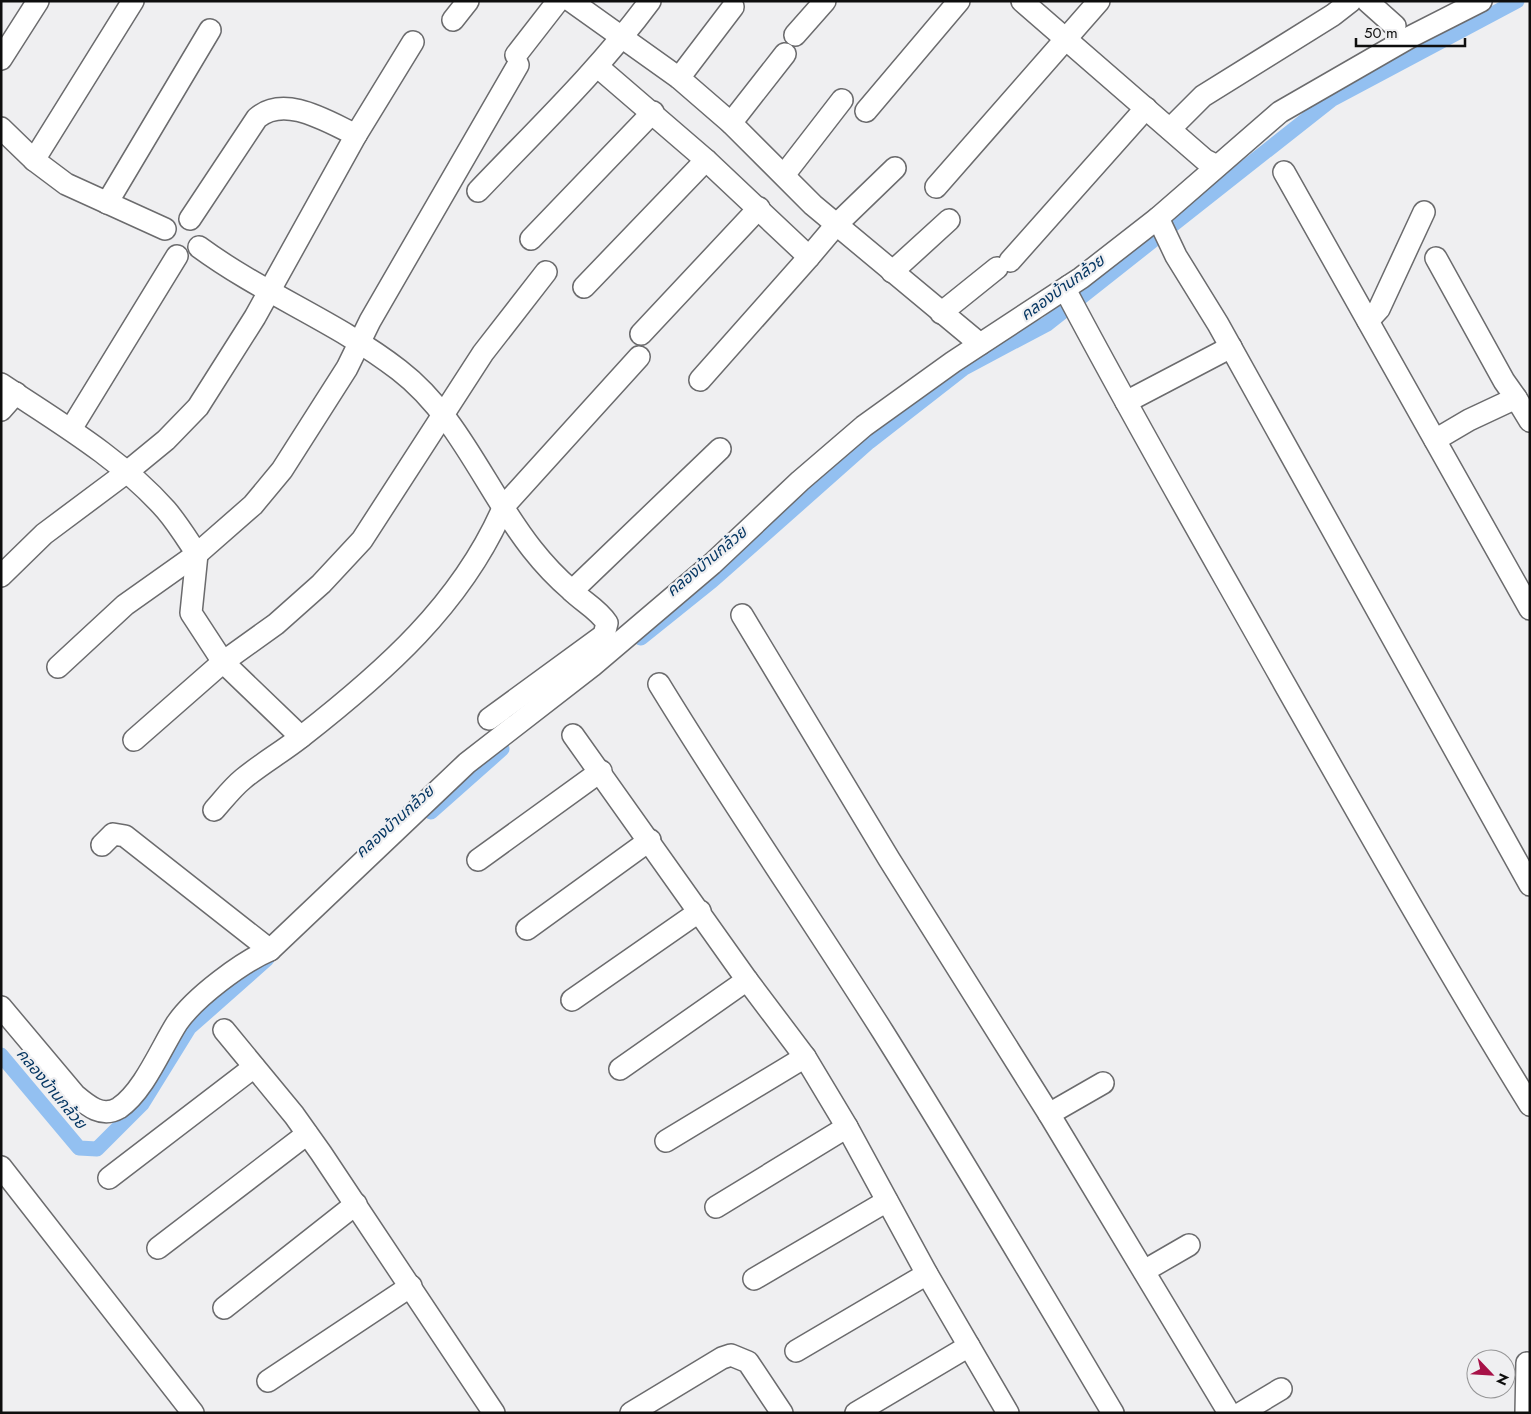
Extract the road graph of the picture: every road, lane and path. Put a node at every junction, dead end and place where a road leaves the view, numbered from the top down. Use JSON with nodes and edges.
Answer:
{"nodes":[{"id":1,"x":38,"y":1,"type":"edge"},
{"id":2,"x":133,"y":1,"type":"edge"},
{"id":3,"x":468,"y":1,"type":"edge"},
{"id":4,"x":558,"y":1,"type":"edge"},
{"id":5,"x":571,"y":1,"type":"edge"},
{"id":6,"x":650,"y":1,"type":"edge"},
{"id":7,"x":825,"y":1,"type":"edge"},
{"id":8,"x":959,"y":1,"type":"edge"},
{"id":9,"x":1022,"y":1,"type":"edge"},
{"id":10,"x":1099,"y":1,"type":"edge"},
{"id":11,"x":1351,"y":1,"type":"edge"},
{"id":12,"x":1367,"y":1,"type":"edge"},
{"id":13,"x":1481,"y":1,"type":"edge"},
{"id":14,"x":733,"y":7,"type":"dead end"},
{"id":15,"x":454,"y":20,"type":"dead end"},
{"id":16,"x":1395,"y":26,"type":"dead end"},
{"id":17,"x":210,"y":30,"type":"dead end"},
{"id":18,"x":795,"y":35,"type":"dead end"},
{"id":19,"x":622,"y":39,"type":"junction"},
{"id":20,"x":1065,"y":39,"type":"junction"},
{"id":21,"x":413,"y":42,"type":"dead end"},
{"id":22,"x":785,"y":54,"type":"dead end"},
{"id":23,"x":1,"y":59,"type":"edge"},
{"id":24,"x":598,"y":66,"type":"junction"},
{"id":25,"x":678,"y":78,"type":"junction"},
{"id":26,"x":842,"y":100,"type":"dead end"},
{"id":27,"x":1146,"y":108,"type":"junction"},
{"id":28,"x":866,"y":111,"type":"dead end"},
{"id":29,"x":653,"y":112,"type":"junction"},
{"id":30,"x":731,"y":123,"type":"junction"},
{"id":31,"x":1,"y":128,"type":"edge"},
{"id":32,"x":1170,"y":130,"type":"junction"},
{"id":33,"x":356,"y":135,"type":"junction"},
{"id":34,"x":34,"y":160,"type":"junction"},
{"id":35,"x":706,"y":160,"type":"junction"},
{"id":36,"x":1217,"y":166,"type":"junction"},
{"id":37,"x":895,"y":168,"type":"dead end"},
{"id":38,"x":1284,"y":172,"type":"dead end"},
{"id":39,"x":784,"y":175,"type":"junction"},
{"id":40,"x":936,"y":187,"type":"dead end"},
{"id":41,"x":478,"y":191,"type":"dead end"},
{"id":42,"x":107,"y":203,"type":"junction"},
{"id":43,"x":759,"y":208,"type":"junction"},
{"id":44,"x":1424,"y":212,"type":"dead end"},
{"id":45,"x":190,"y":218,"type":"junction"},
{"id":46,"x":949,"y":220,"type":"dead end"},
{"id":47,"x":1159,"y":222,"type":"junction"},
{"id":48,"x":836,"y":225,"type":"junction"},
{"id":49,"x":165,"y":229,"type":"junction"},
{"id":50,"x":531,"y":239,"type":"dead end"},
{"id":51,"x":199,"y":247,"type":"junction"},
{"id":52,"x":177,"y":256,"type":"junction"},
{"id":53,"x":808,"y":256,"type":"junction"},
{"id":54,"x":1436,"y":258,"type":"dead end"},
{"id":55,"x":546,"y":272,"type":"dead end"},
{"id":56,"x":892,"y":272,"type":"junction"},
{"id":57,"x":584,"y":287,"type":"dead end"},
{"id":58,"x":1068,"y":289,"type":"junction"},
{"id":59,"x":268,"y":292,"type":"junction"},
{"id":60,"x":941,"y":313,"type":"junction"},
{"id":61,"x":1368,"y":320,"type":"junction"},
{"id":62,"x":641,"y":334,"type":"dead end"},
{"id":63,"x":361,"y":342,"type":"junction"},
{"id":64,"x":980,"y":344,"type":"junction"},
{"id":65,"x":1230,"y":347,"type":"junction"},
{"id":66,"x":640,"y":357,"type":"dead end"},
{"id":67,"x":700,"y":380,"type":"dead end"},
{"id":68,"x":8,"y":389,"type":"edge"},
{"id":69,"x":1516,"y":398,"type":"junction"},
{"id":70,"x":1126,"y":402,"type":"junction"},
{"id":71,"x":1,"y":410,"type":"edge"},
{"id":72,"x":442,"y":413,"type":"junction"},
{"id":73,"x":1530,"y":421,"type":"edge"},
{"id":74,"x":71,"y":429,"type":"junction"},
{"id":75,"x":1435,"y":440,"type":"junction"},
{"id":76,"x":720,"y":449,"type":"dead end"},
{"id":77,"x":127,"y":472,"type":"junction"},
{"id":78,"x":504,"y":506,"type":"junction"},
{"id":79,"x":197,"y":554,"type":"junction"},
{"id":80,"x":1,"y":576,"type":"edge"},
{"id":81,"x":572,"y":591,"type":"junction"},
{"id":82,"x":1530,"y":609,"type":"edge"},
{"id":83,"x":742,"y":615,"type":"dead end"},
{"id":84,"x":223,"y":662,"type":"junction"},
{"id":85,"x":58,"y":667,"type":"dead end"},
{"id":86,"x":659,"y":684,"type":"dead end"},
{"id":87,"x":488,"y":719,"type":"dead end"},
{"id":88,"x":573,"y":735,"type":"dead end"},
{"id":89,"x":301,"y":737,"type":"junction"},
{"id":90,"x":134,"y":740,"type":"dead end"},
{"id":91,"x":601,"y":771,"type":"junction"},
{"id":92,"x":214,"y":810,"type":"dead end"},
{"id":93,"x":650,"y":840,"type":"junction"},
{"id":94,"x":102,"y":845,"type":"dead end"},
{"id":95,"x":478,"y":860,"type":"dead end"},
{"id":96,"x":1530,"y":885,"type":"edge"},
{"id":97,"x":700,"y":911,"type":"junction"},
{"id":98,"x":527,"y":929,"type":"dead end"},
{"id":99,"x":270,"y":950,"type":"junction"},
{"id":100,"x":747,"y":980,"type":"junction"},
{"id":101,"x":572,"y":1000,"type":"dead end"},
{"id":102,"x":1,"y":1007,"type":"edge"},
{"id":103,"x":224,"y":1030,"type":"dead end"},
{"id":104,"x":805,"y":1057,"type":"junction"},
{"id":105,"x":254,"y":1066,"type":"junction"},
{"id":106,"x":620,"y":1069,"type":"dead end"},
{"id":107,"x":1102,"y":1083,"type":"dead end"},
{"id":108,"x":1530,"y":1105,"type":"edge"},
{"id":109,"x":1049,"y":1114,"type":"junction"},
{"id":110,"x":847,"y":1127,"type":"junction"},
{"id":111,"x":307,"y":1134,"type":"junction"},
{"id":112,"x":666,"y":1141,"type":"dead end"},
{"id":113,"x":1,"y":1167,"type":"edge"},
{"id":114,"x":109,"y":1178,"type":"dead end"},
{"id":115,"x":887,"y":1202,"type":"junction"},
{"id":116,"x":356,"y":1204,"type":"junction"},
{"id":117,"x":716,"y":1207,"type":"dead end"},
{"id":118,"x":1189,"y":1245,"type":"dead end"},
{"id":119,"x":158,"y":1248,"type":"dead end"},
{"id":120,"x":1144,"y":1271,"type":"junction"},
{"id":121,"x":927,"y":1274,"type":"junction"},
{"id":122,"x":754,"y":1279,"type":"dead end"},
{"id":123,"x":411,"y":1286,"type":"junction"},
{"id":124,"x":224,"y":1308,"type":"dead end"},
{"id":125,"x":969,"y":1346,"type":"junction"},
{"id":126,"x":796,"y":1351,"type":"dead end"},
{"id":127,"x":1527,"y":1363,"type":"dead end"},
{"id":128,"x":268,"y":1381,"type":"dead end"},
{"id":129,"x":1281,"y":1388,"type":"dead end"},
{"id":130,"x":194,"y":1413,"type":"edge"},
{"id":131,"x":494,"y":1413,"type":"edge"},
{"id":132,"x":631,"y":1413,"type":"edge"},
{"id":133,"x":782,"y":1413,"type":"edge"},
{"id":134,"x":856,"y":1413,"type":"edge"},
{"id":135,"x":1008,"y":1413,"type":"edge"},
{"id":136,"x":1113,"y":1413,"type":"edge"},
{"id":137,"x":1229,"y":1413,"type":"edge"},
{"id":138,"x":1242,"y":1413,"type":"edge"},
{"id":139,"x":1526,"y":1413,"type":"edge"}],
"edges":[{"from":1,"to":23,"type":"street"},
{"from":2,"to":34,"type":"street"},
{"from":3,"to":15,"type":"street"},
{"from":4,"to":63,"type":"street"},
{"from":5,"to":19,"type":"street"},
{"from":6,"to":19,"type":"street"},
{"from":7,"to":18,"type":"street"},
{"from":8,"to":28,"type":"street"},
{"from":9,"to":20,"type":"street"},
{"from":10,"to":20,"type":"street"},
{"from":11,"to":32,"type":"street"},
{"from":12,"to":16,"type":"street"},
{"from":13,"to":36,"type":"street"},
{"from":14,"to":25,"type":"street"},
{"from":17,"to":42,"type":"street"},
{"from":19,"to":24,"type":"street"},
{"from":19,"to":25,"type":"street"},
{"from":20,"to":27,"type":"street"},
{"from":20,"to":40,"type":"street"},
{"from":21,"to":33,"type":"street"},
{"from":22,"to":30,"type":"street"},
{"from":24,"to":29,"type":"street"},
{"from":24,"to":41,"type":"street"},
{"from":25,"to":30,"type":"street"},
{"from":26,"to":39,"type":"street"},
{"from":27,"to":32,"type":"street"},
{"from":27,"to":60,"type":"street"},
{"from":29,"to":35,"type":"street"},
{"from":29,"to":50,"type":"street"},
{"from":30,"to":39,"type":"street"},
{"from":31,"to":34,"type":"street"},
{"from":32,"to":36,"type":"street"},
{"from":33,"to":45,"type":"street"},
{"from":33,"to":59,"type":"street"},
{"from":34,"to":42,"type":"street"},
{"from":35,"to":43,"type":"street"},
{"from":35,"to":57,"type":"street"},
{"from":36,"to":47,"type":"street"},
{"from":37,"to":48,"type":"street"},
{"from":38,"to":61,"type":"street"},
{"from":39,"to":48,"type":"street"},
{"from":42,"to":49,"type":"street"},
{"from":43,"to":53,"type":"street"},
{"from":43,"to":62,"type":"street"},
{"from":44,"to":61,"type":"street"},
{"from":45,"to":49,"type":"street"},
{"from":45,"to":51,"type":"street"},
{"from":46,"to":56,"type":"street"},
{"from":47,"to":58,"type":"street"},
{"from":47,"to":65,"type":"street"},
{"from":48,"to":53,"type":"street"},
{"from":48,"to":56,"type":"street"},
{"from":49,"to":52,"type":"street"},
{"from":51,"to":52,"type":"street"},
{"from":51,"to":59,"type":"street"},
{"from":52,"to":74,"type":"street"},
{"from":53,"to":67,"type":"street"},
{"from":54,"to":69,"type":"street"},
{"from":55,"to":72,"type":"street"},
{"from":56,"to":60,"type":"street"},
{"from":58,"to":64,"type":"street"},
{"from":58,"to":70,"type":"street"},
{"from":59,"to":63,"type":"street"},
{"from":59,"to":77,"type":"street"},
{"from":60,"to":64,"type":"street"},
{"from":61,"to":75,"type":"street"},
{"from":63,"to":72,"type":"street"},
{"from":63,"to":79,"type":"street"},
{"from":64,"to":99,"type":"street"},
{"from":65,"to":70,"type":"street"},
{"from":65,"to":96,"type":"street"},
{"from":66,"to":78,"type":"street"},
{"from":68,"to":71,"type":"street"},
{"from":68,"to":74,"type":"street"},
{"from":69,"to":73,"type":"street"},
{"from":69,"to":75,"type":"street"},
{"from":70,"to":108,"type":"street"},
{"from":72,"to":78,"type":"street"},
{"from":72,"to":84,"type":"street"},
{"from":74,"to":77,"type":"street"},
{"from":75,"to":82,"type":"street"},
{"from":76,"to":81,"type":"street"},
{"from":77,"to":79,"type":"street"},
{"from":77,"to":80,"type":"street"},
{"from":78,"to":81,"type":"street"},
{"from":78,"to":89,"type":"street"},
{"from":79,"to":84,"type":"street"},
{"from":79,"to":85,"type":"street"},
{"from":81,"to":87,"type":"street"},
{"from":83,"to":109,"type":"street"},
{"from":84,"to":89,"type":"street"},
{"from":84,"to":90,"type":"street"},
{"from":86,"to":136,"type":"street"},
{"from":88,"to":91,"type":"street"},
{"from":89,"to":92,"type":"street"},
{"from":91,"to":93,"type":"street"},
{"from":91,"to":95,"type":"street"},
{"from":93,"to":97,"type":"street"},
{"from":93,"to":98,"type":"street"},
{"from":94,"to":99,"type":"street"},
{"from":97,"to":100,"type":"street"},
{"from":97,"to":101,"type":"street"},
{"from":99,"to":102,"type":"street"},
{"from":100,"to":104,"type":"street"},
{"from":100,"to":106,"type":"street"},
{"from":103,"to":105,"type":"street"},
{"from":104,"to":110,"type":"street"},
{"from":104,"to":112,"type":"street"},
{"from":105,"to":111,"type":"street"},
{"from":105,"to":114,"type":"street"},
{"from":107,"to":109,"type":"street"},
{"from":109,"to":120,"type":"street"},
{"from":110,"to":115,"type":"street"},
{"from":110,"to":117,"type":"street"},
{"from":111,"to":116,"type":"street"},
{"from":111,"to":119,"type":"street"},
{"from":113,"to":130,"type":"street"},
{"from":115,"to":121,"type":"street"},
{"from":115,"to":122,"type":"street"},
{"from":116,"to":123,"type":"street"},
{"from":116,"to":124,"type":"street"},
{"from":118,"to":120,"type":"street"},
{"from":120,"to":137,"type":"street"},
{"from":121,"to":125,"type":"street"},
{"from":121,"to":126,"type":"street"},
{"from":123,"to":128,"type":"street"},
{"from":123,"to":131,"type":"street"},
{"from":125,"to":134,"type":"street"},
{"from":125,"to":135,"type":"street"},
{"from":127,"to":139,"type":"street"},
{"from":129,"to":138,"type":"street"},
{"from":132,"to":133,"type":"street"}]}
